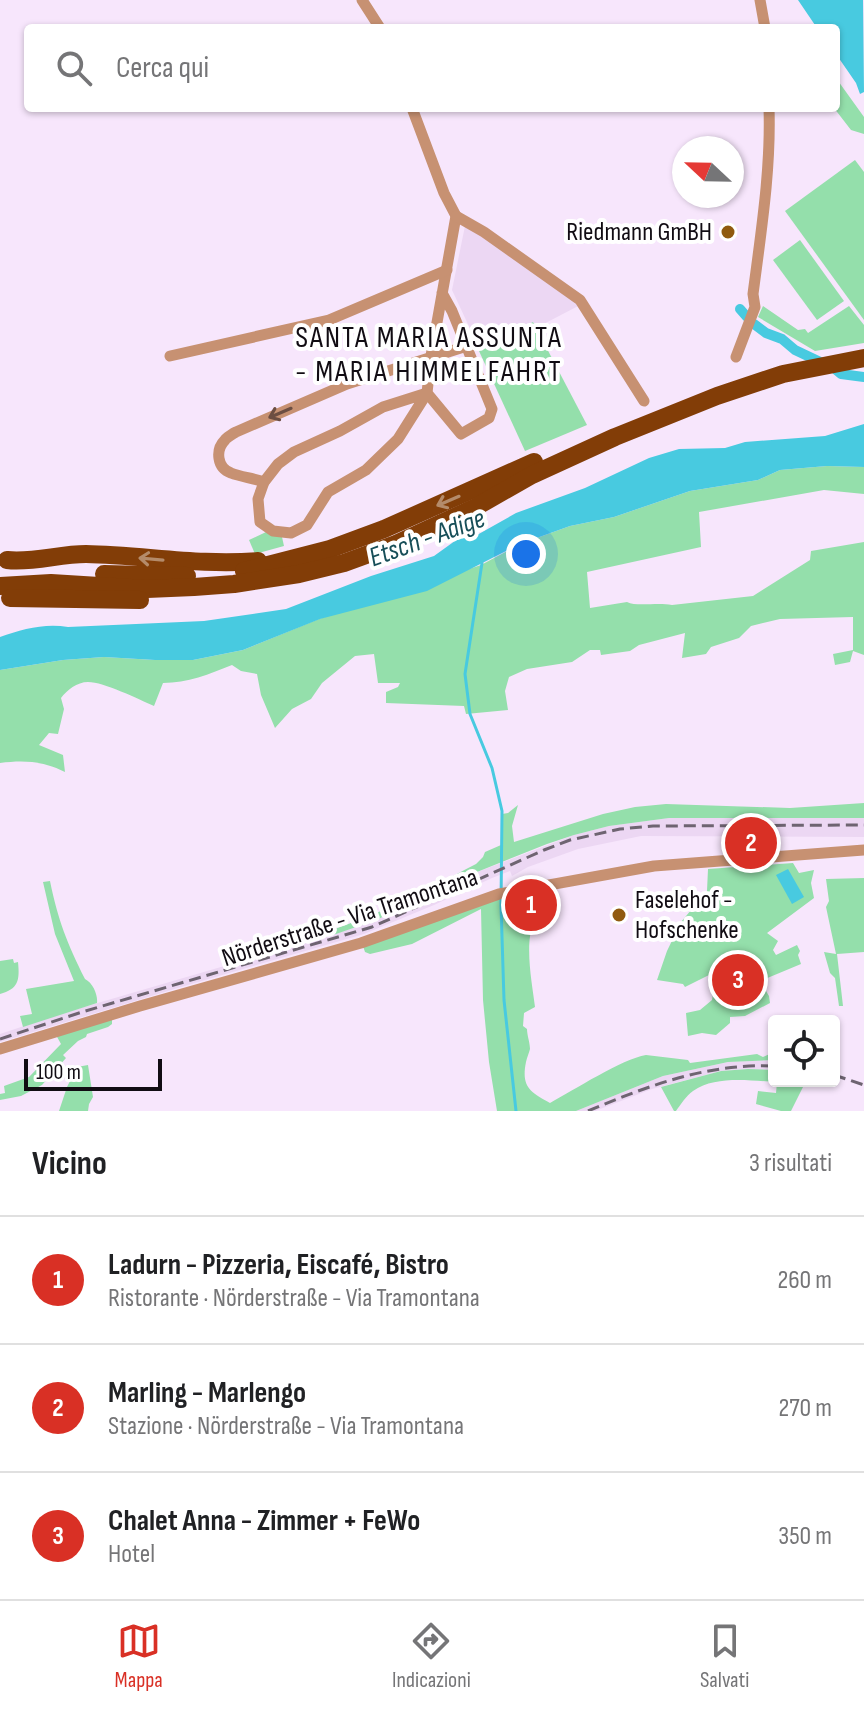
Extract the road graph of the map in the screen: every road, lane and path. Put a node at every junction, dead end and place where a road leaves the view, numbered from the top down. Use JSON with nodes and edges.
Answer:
{"nodes":[{"id":1,"x":362,"y":0,"type":"edge"},
{"id":2,"x":760,"y":0,"type":"edge"},
{"id":3,"x":377,"y":24,"type":"edge"},
{"id":4,"x":764,"y":24,"type":"edge"},
{"id":5,"x":414,"y":112,"type":"edge"},
{"id":6,"x":769,"y":112,"type":"edge"},
{"id":7,"x":456,"y":216,"type":"junction"},
{"id":8,"x":447,"y":270,"type":"junction"},
{"id":9,"x":442,"y":293,"type":"junction"},
{"id":10,"x":467,"y":346,"type":"junction"},
{"id":11,"x":864,"y":348,"type":"edge"},
{"id":12,"x":170,"y":356,"type":"dead end"},
{"id":13,"x":431,"y":356,"type":"junction"},
{"id":14,"x":736,"y":357,"type":"dead end"},
{"id":15,"x":864,"y":358,"type":"edge"},
{"id":16,"x":750,"y":378,"type":"junction"},
{"id":17,"x":427,"y":393,"type":"junction"},
{"id":18,"x":644,"y":401,"type":"dead end"},
{"id":19,"x":264,"y":482,"type":"junction"},
{"id":20,"x":3,"y":567,"type":"edge"},
{"id":21,"x":292,"y":568,"type":"junction"},
{"id":22,"x":143,"y":582,"type":"junction"},
{"id":23,"x":5,"y":592,"type":"edge"},
{"id":24,"x":864,"y":850,"type":"edge"},
{"id":25,"x":0,"y":1049,"type":"edge"}],
"edges":[{"from":1,"to":3,"type":"street"},
{"from":2,"to":4,"type":"street"},
{"from":5,"to":7,"type":"street"},
{"from":6,"to":14,"type":"street"},
{"from":7,"to":8,"type":"street"},
{"from":7,"to":18,"type":"street"},
{"from":8,"to":9,"type":"street"},
{"from":8,"to":12,"type":"street"},
{"from":9,"to":10,"type":"street"},
{"from":9,"to":13,"type":"street"},
{"from":10,"to":13,"type":"street"},
{"from":10,"to":17,"type":"street"},
{"from":11,"to":16,"type":"highway"},
{"from":13,"to":17,"type":"street"},
{"from":13,"to":19,"type":"street","one_way":true},
{"from":15,"to":16,"type":"highway"},
{"from":16,"to":21,"type":"highway","one_way":true},
{"from":16,"to":21,"type":"highway"},
{"from":17,"to":19,"type":"street"},
{"from":17,"to":19,"type":"street"},
{"from":21,"to":20,"type":"highway","one_way":true},
{"from":20,"to":22,"type":"highway"},
{"from":21,"to":22,"type":"highway"},
{"from":21,"to":23,"type":"highway"},
{"from":22,"to":23,"type":"highway"},
{"from":24,"to":25,"type":"street","name":"Nörderstraße - Via Tramontana"}]}
